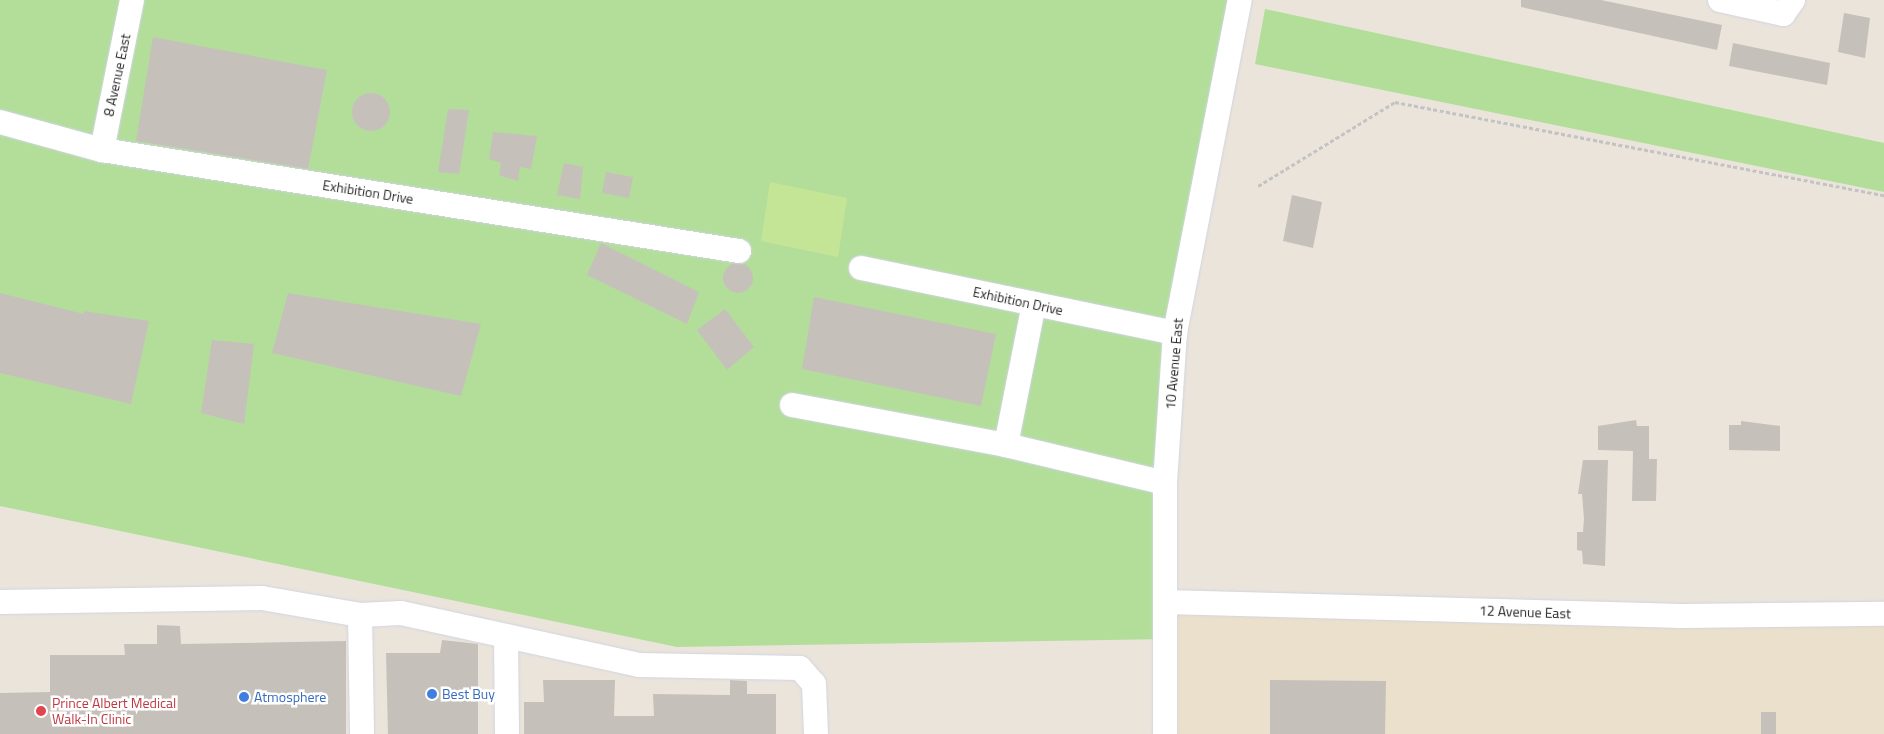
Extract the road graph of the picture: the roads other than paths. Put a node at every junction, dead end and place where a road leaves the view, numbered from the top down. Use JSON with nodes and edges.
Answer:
{"nodes":[{"id":1,"x":132,"y":0,"type":"edge"},
{"id":2,"x":1240,"y":0,"type":"edge"},
{"id":3,"x":1720,"y":0,"type":"edge"},
{"id":4,"x":1793,"y":0,"type":"edge"},
{"id":5,"x":0,"y":122,"type":"edge"},
{"id":6,"x":102,"y":150,"type":"junction"},
{"id":7,"x":739,"y":251,"type":"dead end"},
{"id":8,"x":861,"y":268,"type":"dead end"},
{"id":9,"x":1034,"y":304,"type":"junction"},
{"id":10,"x":1175,"y":333,"type":"junction"},
{"id":11,"x":792,"y":405,"type":"dead end"},
{"id":12,"x":1006,"y":445,"type":"junction"},
{"id":13,"x":1165,"y":483,"type":"junction"},
{"id":14,"x":0,"y":602,"type":"edge"},
{"id":15,"x":1166,"y":602,"type":"junction"},
{"id":16,"x":1884,"y":614,"type":"edge"},
{"id":17,"x":360,"y":615,"type":"junction"},
{"id":18,"x":506,"y":636,"type":"junction"},
{"id":19,"x":362,"y":734,"type":"edge"},
{"id":20,"x":507,"y":734,"type":"edge"},
{"id":21,"x":816,"y":734,"type":"edge"},
{"id":22,"x":1165,"y":734,"type":"edge"}],
"edges":[{"from":1,"to":6,"type":"street","name":"8 Avenue East"},
{"from":2,"to":10,"type":"street","name":"10 Avenue East"},
{"from":3,"to":4,"type":"street"},
{"from":5,"to":6,"type":"street","name":"Exhibition Drive"},
{"from":6,"to":7,"type":"street","name":"Exhibition Drive"},
{"from":8,"to":9,"type":"street","name":"Exhibition Drive"},
{"from":9,"to":10,"type":"street","name":"Exhibition Drive"},
{"from":9,"to":12,"type":"street"},
{"from":10,"to":13,"type":"street","name":"10 Avenue East"},
{"from":11,"to":12,"type":"street"},
{"from":12,"to":13,"type":"street"},
{"from":13,"to":15,"type":"street","name":"10 Avenue East"},
{"from":14,"to":17,"type":"street"},
{"from":15,"to":16,"type":"street","name":"12 Avenue East"},
{"from":15,"to":22,"type":"street","name":"10 Avenue East"},
{"from":17,"to":18,"type":"street"},
{"from":17,"to":19,"type":"street"},
{"from":18,"to":20,"type":"street"},
{"from":18,"to":21,"type":"street"}]}
